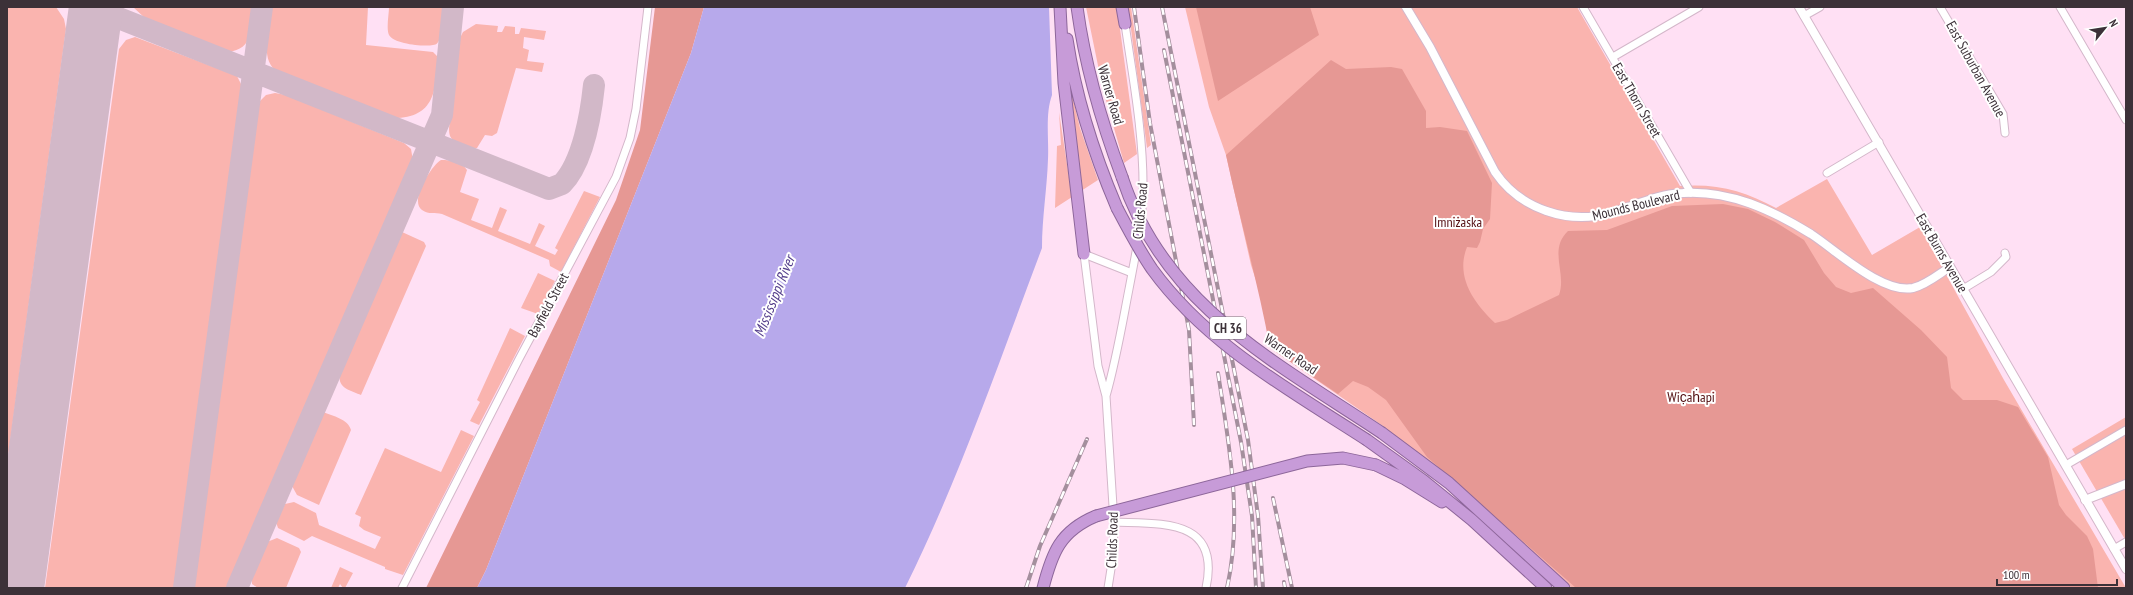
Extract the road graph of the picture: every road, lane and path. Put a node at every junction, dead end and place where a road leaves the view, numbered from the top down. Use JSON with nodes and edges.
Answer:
{"nodes":[{"id":1,"x":648,"y":7,"type":"edge"},
{"id":2,"x":1062,"y":7,"type":"edge"},
{"id":3,"x":1077,"y":7,"type":"edge"},
{"id":4,"x":1083,"y":7,"type":"edge"},
{"id":5,"x":1123,"y":7,"type":"edge"},
{"id":6,"x":1406,"y":7,"type":"edge"},
{"id":7,"x":1584,"y":7,"type":"edge"},
{"id":8,"x":1699,"y":7,"type":"edge"},
{"id":9,"x":1799,"y":7,"type":"edge"},
{"id":10,"x":1820,"y":7,"type":"edge"},
{"id":11,"x":1940,"y":7,"type":"edge"},
{"id":12,"x":2060,"y":7,"type":"edge"},
{"id":13,"x":1804,"y":16,"type":"junction"},
{"id":14,"x":1125,"y":24,"type":"joint"},
{"id":15,"x":1613,"y":58,"type":"junction"},
{"id":16,"x":1086,"y":61,"type":"junction"},
{"id":17,"x":2126,"y":120,"type":"edge"},
{"id":18,"x":2005,"y":133,"type":"dead end"},
{"id":19,"x":1879,"y":142,"type":"junction"},
{"id":20,"x":1827,"y":173,"type":"dead end"},
{"id":21,"x":1692,"y":193,"type":"junction"},
{"id":22,"x":2006,"y":253,"type":"dead end"},
{"id":23,"x":1084,"y":254,"type":"junction"},
{"id":24,"x":1950,"y":267,"type":"junction"},
{"id":25,"x":1132,"y":273,"type":"junction"},
{"id":26,"x":1963,"y":289,"type":"junction"},
{"id":27,"x":1106,"y":396,"type":"junction"},
{"id":28,"x":2126,"y":430,"type":"edge"},
{"id":29,"x":2066,"y":465,"type":"junction"},
{"id":30,"x":2126,"y":484,"type":"edge"},
{"id":31,"x":2085,"y":500,"type":"junction"},
{"id":32,"x":1472,"y":520,"type":"junction"},
{"id":33,"x":1114,"y":522,"type":"junction"},
{"id":34,"x":2126,"y":542,"type":"edge"},
{"id":35,"x":2114,"y":548,"type":"junction"},
{"id":36,"x":2126,"y":569,"type":"edge"},
{"id":37,"x":402,"y":588,"type":"edge"},
{"id":38,"x":1042,"y":588,"type":"edge"},
{"id":39,"x":1108,"y":588,"type":"edge"},
{"id":40,"x":1206,"y":588,"type":"edge"},
{"id":41,"x":1546,"y":588,"type":"edge"},
{"id":42,"x":1564,"y":588,"type":"edge"}],
"edges":[{"from":1,"to":37,"type":"street","name":"Bayfield Street"},
{"from":2,"to":23,"type":"highway"},
{"from":2,"to":32,"type":"highway","number":"CH 36","bridge":true},
{"from":3,"to":16,"type":"highway","name":"Warner Road","number":"CH 36"},
{"from":4,"to":16,"type":"highway"},
{"from":5,"to":14,"type":"highway"},
{"from":6,"to":21,"type":"street","name":"Mounds Boulevard"},
{"from":7,"to":15,"type":"street","name":"East Thorn Street"},
{"from":8,"to":15,"type":"street"},
{"from":9,"to":13,"type":"street","name":"East Burns Avenue"},
{"from":10,"to":13,"type":"street"},
{"from":11,"to":18,"type":"street","name":"East Suburban Avenue"},
{"from":12,"to":17,"type":"street"},
{"from":13,"to":19,"type":"street","name":"East Burns Avenue"},
{"from":14,"to":25,"type":"street","name":"Childs Road"},
{"from":15,"to":21,"type":"street","name":"East Thorn Street"},
{"from":16,"to":42,"type":"highway","name":"Warner Road","number":"CH 36","bridge":true},
{"from":19,"to":20,"type":"street"},
{"from":19,"to":24,"type":"street","name":"East Burns Avenue"},
{"from":21,"to":24,"type":"street","name":"Mounds Boulevard"},
{"from":22,"to":26,"type":"street"},
{"from":23,"to":25,"type":"street"},
{"from":23,"to":27,"type":"street","name":"Childs Road"},
{"from":24,"to":26,"type":"street","name":"East Burns Avenue"},
{"from":25,"to":27,"type":"street","name":"Childs Road"},
{"from":26,"to":29,"type":"street","name":"East Burns Avenue"},
{"from":27,"to":33,"type":"street","name":"Childs Road"},
{"from":28,"to":29,"type":"street"},
{"from":29,"to":31,"type":"street","name":"East Burns Avenue"},
{"from":30,"to":31,"type":"street"},
{"from":31,"to":35,"type":"street","name":"East Burns Avenue"},
{"from":32,"to":38,"type":"highway","bridge":true},
{"from":32,"to":41,"type":"highway","number":"CH 36"},
{"from":33,"to":39,"type":"street","name":"Childs Road"},
{"from":33,"to":40,"type":"street"},
{"from":34,"to":35,"type":"street"},
{"from":35,"to":36,"type":"street","name":"East Burns Avenue"}]}
